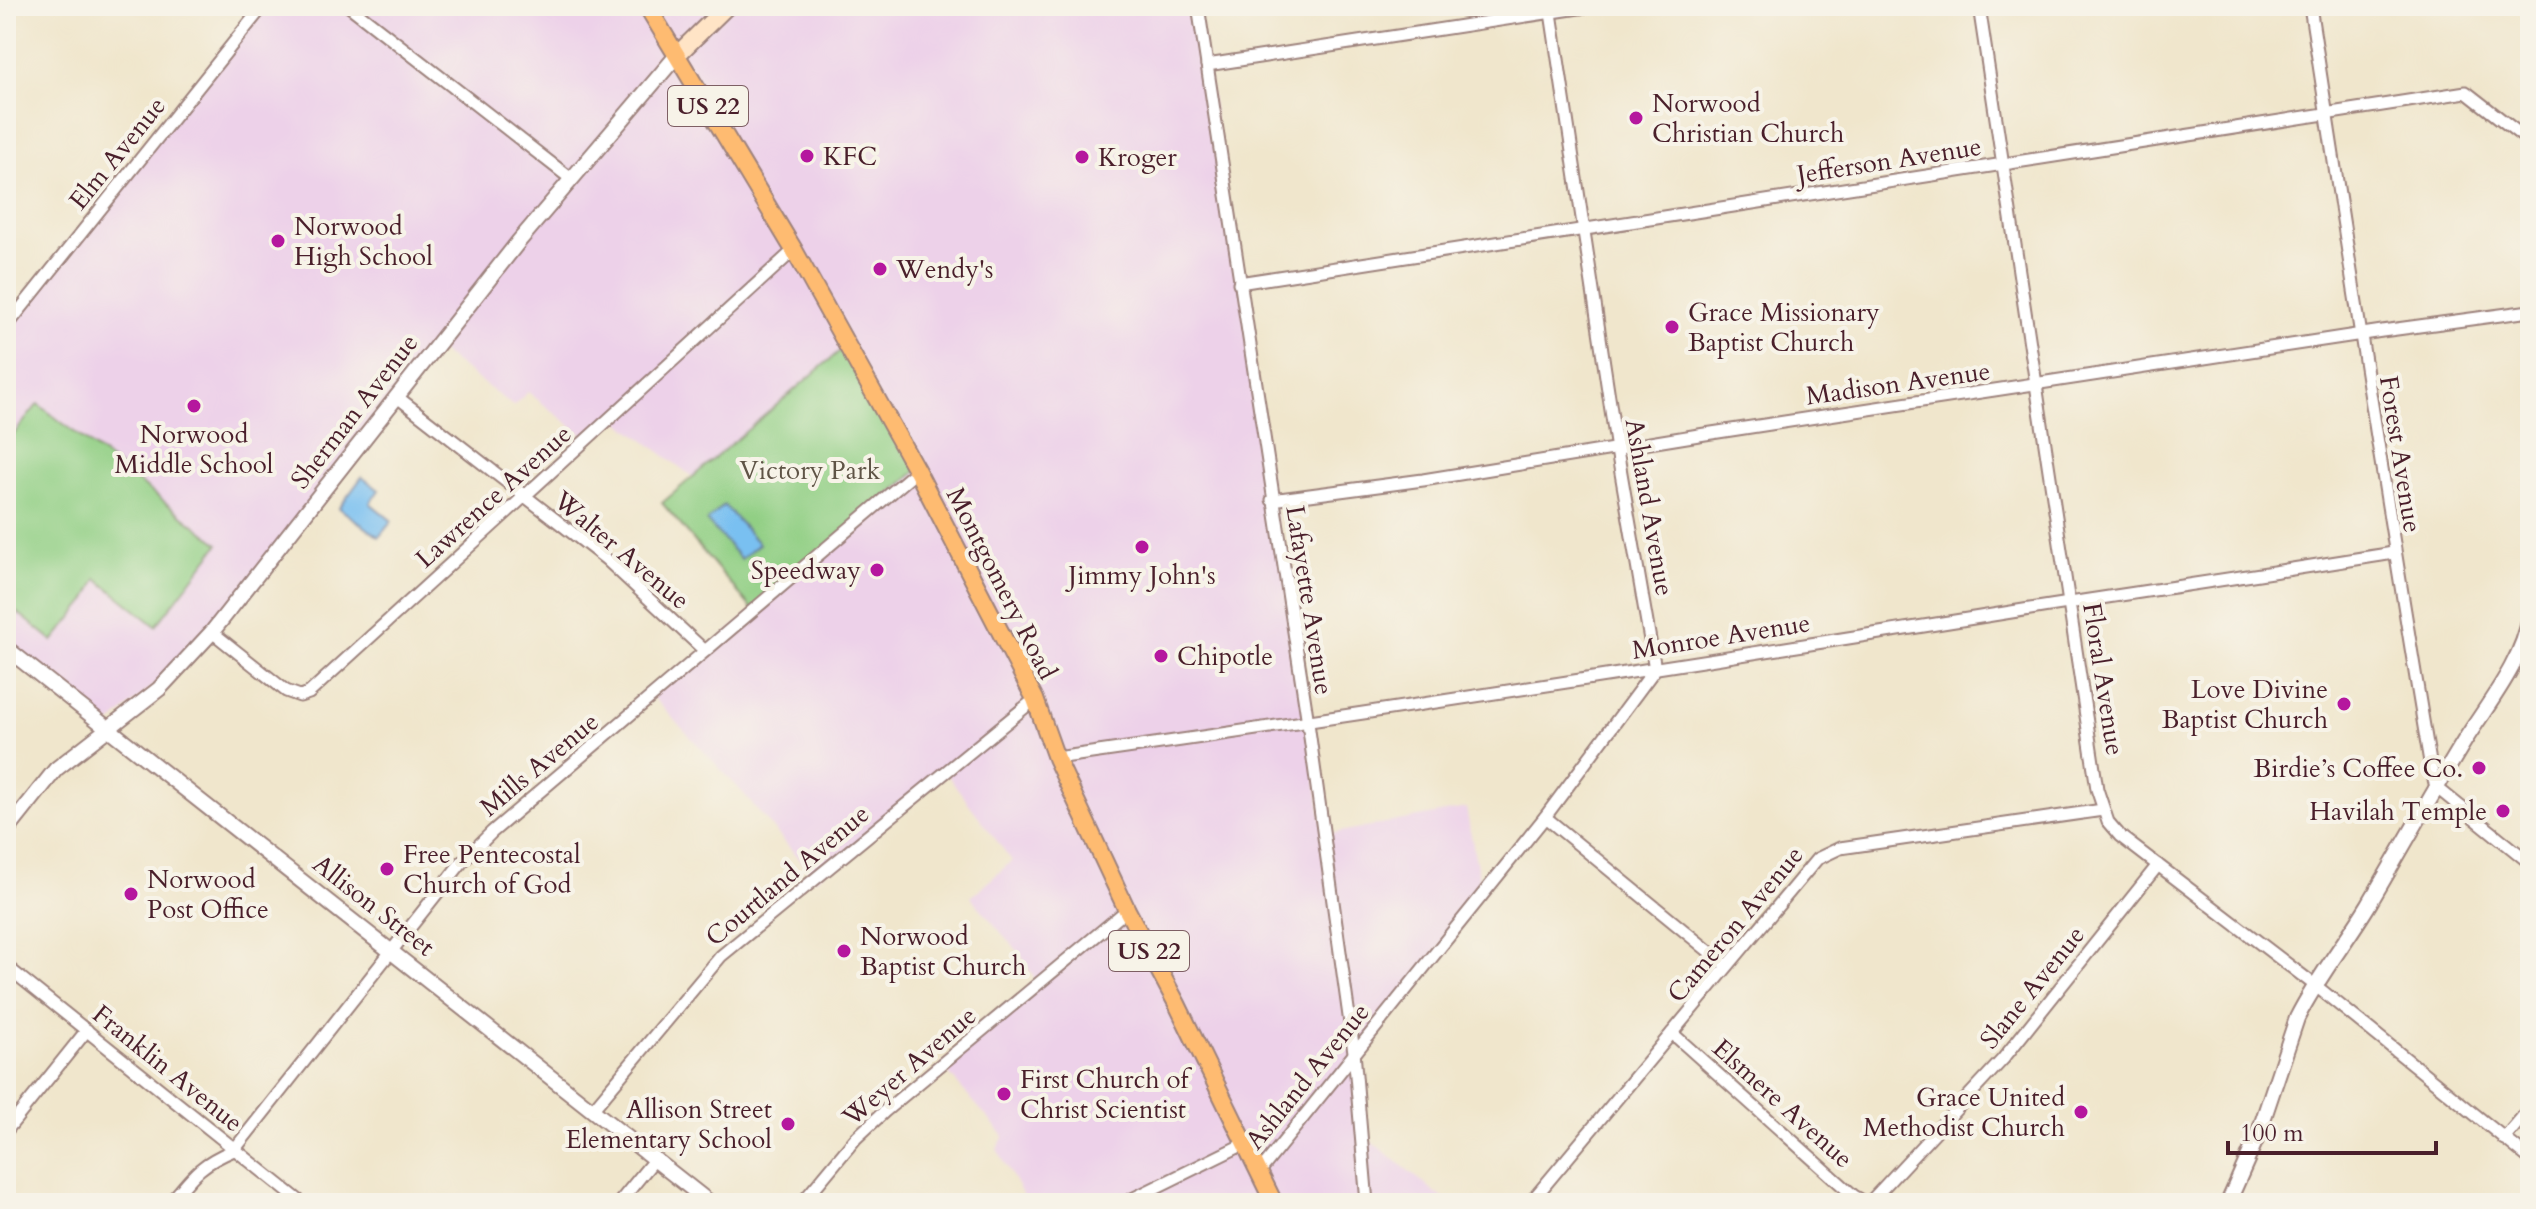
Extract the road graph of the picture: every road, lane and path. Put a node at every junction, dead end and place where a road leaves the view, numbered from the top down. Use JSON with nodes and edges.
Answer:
{"nodes":[{"id":1,"x":263,"y":6,"type":"edge"},
{"id":2,"x":349,"y":6,"type":"edge"},
{"id":3,"x":647,"y":6,"type":"edge"},
{"id":4,"x":727,"y":6,"type":"edge"},
{"id":5,"x":1198,"y":6,"type":"edge"},
{"id":6,"x":1592,"y":6,"type":"edge"},
{"id":7,"x":1979,"y":6,"type":"edge"},
{"id":8,"x":2310,"y":6,"type":"edge"},
{"id":9,"x":1550,"y":10,"type":"edge"},
{"id":10,"x":678,"y":54,"type":"junction"},
{"id":11,"x":1207,"y":65,"type":"junction"},
{"id":12,"x":2327,"y":115,"type":"junction"},
{"id":13,"x":2530,"y":142,"type":"edge"},
{"id":14,"x":2002,"y":166,"type":"junction"},
{"id":15,"x":570,"y":178,"type":"junction"},
{"id":16,"x":1585,"y":231,"type":"junction"},
{"id":17,"x":794,"y":250,"type":"junction"},
{"id":18,"x":1239,"y":283,"type":"junction"},
{"id":19,"x":2530,"y":311,"type":"edge"},
{"id":20,"x":6,"y":327,"type":"edge"},
{"id":21,"x":2360,"y":334,"type":"junction"},
{"id":22,"x":2036,"y":385,"type":"junction"},
{"id":23,"x":396,"y":396,"type":"junction"},
{"id":24,"x":1617,"y":450,"type":"junction"},
{"id":25,"x":917,"y":471,"type":"junction"},
{"id":26,"x":524,"y":497,"type":"junction"},
{"id":27,"x":1272,"y":500,"type":"junction"},
{"id":28,"x":2393,"y":553,"type":"junction"},
{"id":29,"x":2070,"y":603,"type":"junction"},
{"id":30,"x":2530,"y":616,"type":"edge"},
{"id":31,"x":212,"y":632,"type":"junction"},
{"id":32,"x":6,"y":648,"type":"edge"},
{"id":33,"x":705,"y":651,"type":"junction"},
{"id":34,"x":1655,"y":669,"type":"junction"},
{"id":35,"x":1035,"y":699,"type":"junction"},
{"id":36,"x":1308,"y":723,"type":"junction"},
{"id":37,"x":107,"y":727,"type":"junction"},
{"id":38,"x":1056,"y":758,"type":"junction"},
{"id":39,"x":2436,"y":787,"type":"junction"},
{"id":40,"x":2103,"y":810,"type":"junction"},
{"id":41,"x":1545,"y":817,"type":"junction"},
{"id":42,"x":6,"y":832,"type":"edge"},
{"id":43,"x":2530,"y":863,"type":"edge"},
{"id":44,"x":2158,"y":865,"type":"junction"},
{"id":45,"x":1127,"y":910,"type":"junction"},
{"id":46,"x":392,"y":950,"type":"junction"},
{"id":47,"x":6,"y":966,"type":"edge"},
{"id":48,"x":1727,"y":966,"type":"junction"},
{"id":49,"x":2316,"y":986,"type":"junction"},
{"id":50,"x":87,"y":1030,"type":"junction"},
{"id":51,"x":1672,"y":1033,"type":"junction"},
{"id":52,"x":1354,"y":1052,"type":"junction"},
{"id":53,"x":2530,"y":1108,"type":"edge"},
{"id":54,"x":593,"y":1109,"type":"junction"},
{"id":55,"x":6,"y":1131,"type":"edge"},
{"id":56,"x":2504,"y":1139,"type":"junction"},
{"id":57,"x":1246,"y":1143,"type":"junction"},
{"id":58,"x":234,"y":1150,"type":"junction"},
{"id":59,"x":2530,"y":1159,"type":"edge"},
{"id":60,"x":654,"y":1160,"type":"junction"},
{"id":61,"x":1260,"y":1171,"type":"junction"},
{"id":62,"x":170,"y":1203,"type":"edge"},
{"id":63,"x":302,"y":1203,"type":"edge"},
{"id":64,"x":619,"y":1203,"type":"edge"},
{"id":65,"x":710,"y":1203,"type":"edge"},
{"id":66,"x":802,"y":1203,"type":"edge"},
{"id":67,"x":1124,"y":1203,"type":"edge"},
{"id":68,"x":1274,"y":1203,"type":"edge"},
{"id":69,"x":1367,"y":1203,"type":"edge"},
{"id":70,"x":1530,"y":1203,"type":"edge"},
{"id":71,"x":1868,"y":1203,"type":"edge"},
{"id":72,"x":2228,"y":1203,"type":"edge"}],
"edges":[{"from":1,"to":20,"type":"street","name":"Elm Avenue"},
{"from":2,"to":15,"type":"street"},
{"from":3,"to":10,"type":"main road","name":"Montgomery Road","number":"US 22"},
{"from":4,"to":10,"type":"main road","name":"Sherman Avenue"},
{"from":5,"to":11,"type":"street","name":"Lafayette Avenue"},
{"from":6,"to":9,"type":"street"},
{"from":7,"to":14,"type":"street","name":"Floral Avenue"},
{"from":8,"to":12,"type":"street","name":"Forest Avenue"},
{"from":9,"to":11,"type":"street"},
{"from":9,"to":16,"type":"street","name":"Ashland Avenue"},
{"from":10,"to":15,"type":"street","name":"Sherman Avenue"},
{"from":10,"to":17,"type":"main road","name":"Montgomery Road","number":"US 22"},
{"from":11,"to":18,"type":"street","name":"Lafayette Avenue"},
{"from":12,"to":13,"type":"street","name":"Jefferson Avenue"},
{"from":12,"to":14,"type":"street","name":"Jefferson Avenue"},
{"from":12,"to":21,"type":"street","name":"Forest Avenue"},
{"from":14,"to":16,"type":"street","name":"Jefferson Avenue"},
{"from":14,"to":22,"type":"street","name":"Floral Avenue"},
{"from":15,"to":23,"type":"street","name":"Sherman Avenue"},
{"from":16,"to":18,"type":"street","name":"Jefferson Avenue"},
{"from":16,"to":24,"type":"street","name":"Ashland Avenue"},
{"from":17,"to":25,"type":"main road","name":"Montgomery Road","number":"US 22"},
{"from":17,"to":26,"type":"street","name":"Lawrence Avenue"},
{"from":18,"to":27,"type":"street","name":"Lafayette Avenue"},
{"from":19,"to":21,"type":"street","name":"Madison Avenue"},
{"from":21,"to":22,"type":"street","name":"Madison Avenue"},
{"from":21,"to":28,"type":"street","name":"Forest Avenue"},
{"from":22,"to":24,"type":"street","name":"Madison Avenue"},
{"from":22,"to":29,"type":"street","name":"Floral Avenue"},
{"from":23,"to":26,"type":"street","name":"Walter Avenue"},
{"from":23,"to":31,"type":"street","name":"Sherman Avenue"},
{"from":24,"to":27,"type":"street","name":"Madison Avenue"},
{"from":24,"to":34,"type":"street","name":"Ashland Avenue"},
{"from":25,"to":33,"type":"street","name":"Mills Avenue"},
{"from":25,"to":35,"type":"main road","name":"Montgomery Road","number":"US 22"},
{"from":26,"to":31,"type":"street","name":"Lawrence Avenue"},
{"from":26,"to":33,"type":"street","name":"Walter Avenue"},
{"from":27,"to":36,"type":"street","name":"Lafayette Avenue"},
{"from":28,"to":29,"type":"street","name":"Monroe Avenue"},
{"from":28,"to":39,"type":"street","name":"Forest Avenue"},
{"from":29,"to":34,"type":"street","name":"Monroe Avenue"},
{"from":29,"to":40,"type":"street","name":"Floral Avenue"},
{"from":30,"to":39,"type":"street"},
{"from":31,"to":37,"type":"street","name":"Sherman Avenue"},
{"from":32,"to":37,"type":"street","name":"Allison Street"},
{"from":33,"to":46,"type":"street","name":"Mills Avenue"},
{"from":34,"to":36,"type":"street","name":"Monroe Avenue"},
{"from":34,"to":41,"type":"street","name":"Ashland Avenue"},
{"from":35,"to":38,"type":"main road","name":"Montgomery Road","number":"US 22"},
{"from":35,"to":54,"type":"street","name":"Courtland Avenue"},
{"from":36,"to":38,"type":"street","name":"Monroe Avenue"},
{"from":36,"to":52,"type":"street","name":"Lafayette Avenue"},
{"from":37,"to":42,"type":"street","name":"Sherman Avenue"},
{"from":37,"to":46,"type":"street","name":"Allison Street"},
{"from":38,"to":45,"type":"main road","name":"Montgomery Road","number":"US 22"},
{"from":39,"to":43,"type":"street"},
{"from":39,"to":49,"type":"street"},
{"from":40,"to":44,"type":"street","name":"Floral Avenue"},
{"from":40,"to":48,"type":"street","name":"Cameron Avenue"},
{"from":41,"to":48,"type":"street"},
{"from":41,"to":52,"type":"street","name":"Ashland Avenue"},
{"from":44,"to":49,"type":"street","name":"Floral Avenue"},
{"from":44,"to":71,"type":"street","name":"Slane Avenue"},
{"from":45,"to":57,"type":"main road","name":"Montgomery Road","number":"US 22"},
{"from":45,"to":66,"type":"street","name":"Weyer Avenue"},
{"from":46,"to":54,"type":"street","name":"Allison Street"},
{"from":46,"to":58,"type":"street","name":"Mills Avenue"},
{"from":47,"to":50,"type":"street","name":"Franklin Avenue"},
{"from":48,"to":51,"type":"street","name":"Cameron Avenue"},
{"from":49,"to":56,"type":"street","name":"Floral Avenue"},
{"from":49,"to":72,"type":"street"},
{"from":50,"to":55,"type":"street"},
{"from":50,"to":58,"type":"street","name":"Franklin Avenue"},
{"from":51,"to":70,"type":"street","name":"Cameron Avenue"},
{"from":51,"to":71,"type":"street","name":"Elsmere Avenue"},
{"from":52,"to":61,"type":"street","name":"Ashland Avenue"},
{"from":52,"to":69,"type":"street","name":"Lafayette Avenue"},
{"from":53,"to":56,"type":"street"},
{"from":54,"to":60,"type":"street","name":"Allison Street"},
{"from":56,"to":59,"type":"street","name":"Floral Avenue"},
{"from":57,"to":61,"type":"main road","name":"Montgomery Road","number":"US 22"},
{"from":57,"to":67,"type":"street"},
{"from":58,"to":62,"type":"street","name":"Mills Avenue"},
{"from":58,"to":63,"type":"street","name":"Franklin Avenue"},
{"from":60,"to":64,"type":"street"},
{"from":60,"to":65,"type":"street","name":"Allison Street"},
{"from":61,"to":68,"type":"main road","name":"Montgomery Road","number":"US 22"}]}
